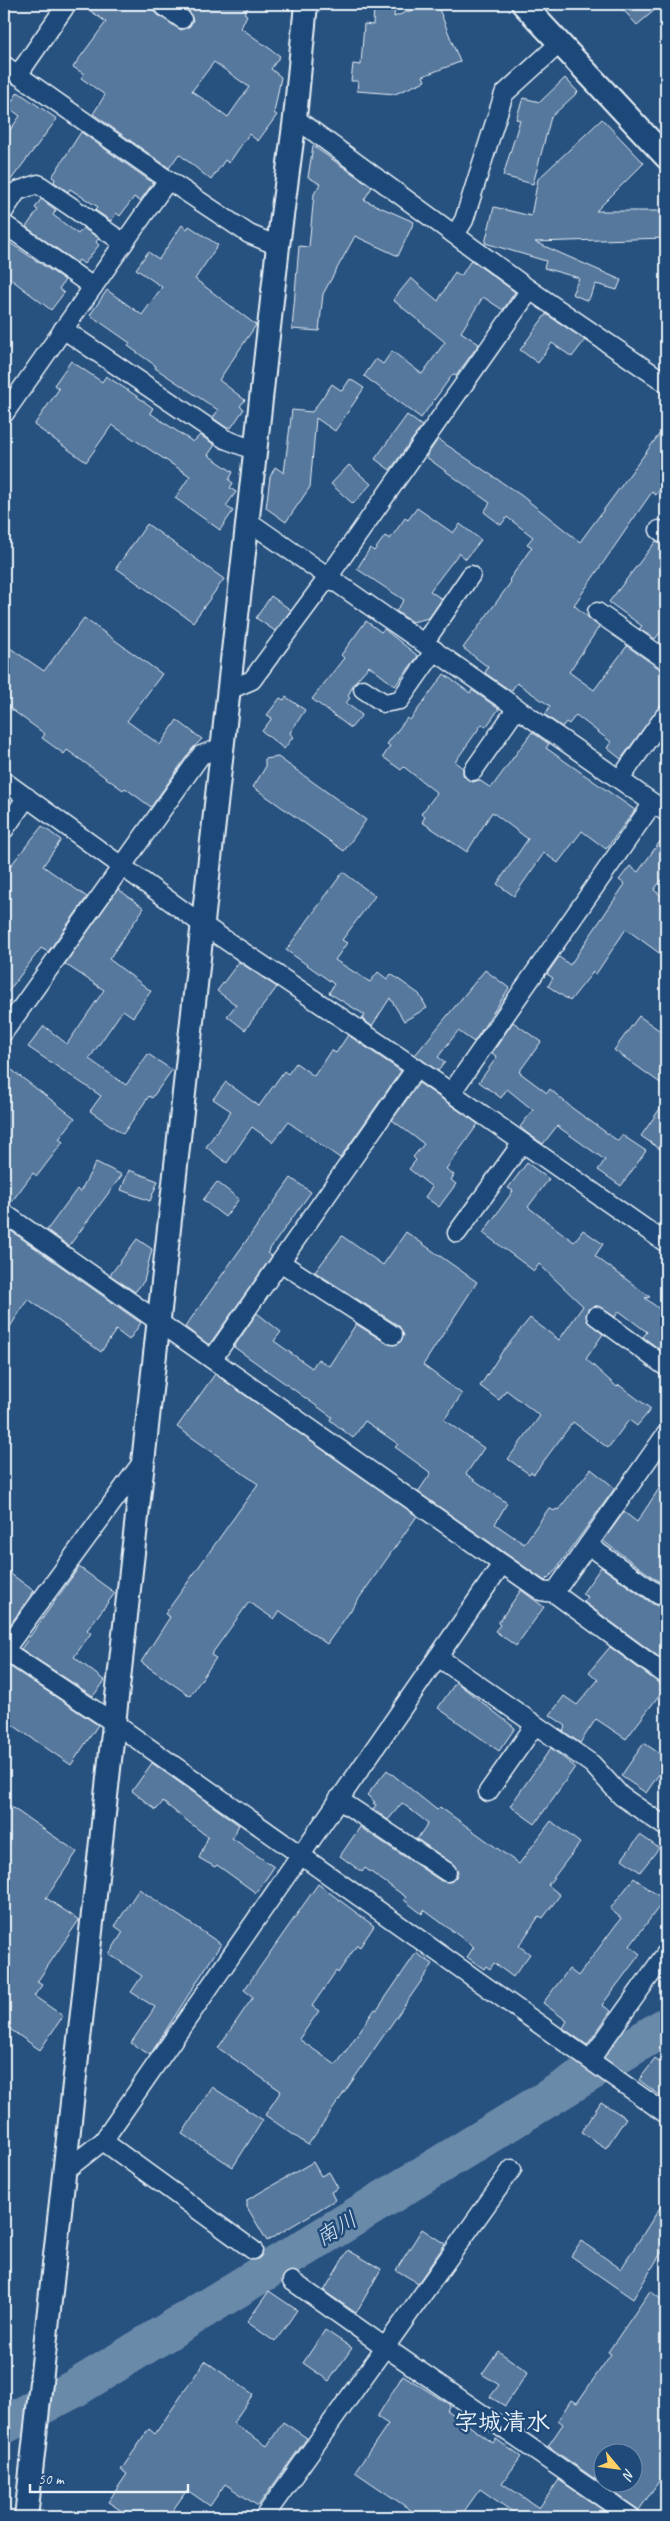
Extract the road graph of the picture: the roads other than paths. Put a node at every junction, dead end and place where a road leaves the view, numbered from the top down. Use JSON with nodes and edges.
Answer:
{"nodes":[{"id":1,"x":67,"y":4,"type":"edge"},
{"id":2,"x":160,"y":4,"type":"edge"},
{"id":3,"x":306,"y":4,"type":"edge"},
{"id":4,"x":523,"y":4,"type":"edge"},
{"id":5,"x":182,"y":19,"type":"dead end"},
{"id":6,"x":560,"y":43,"type":"junction"},
{"id":7,"x":4,"y":65,"type":"edge"},
{"id":8,"x":18,"y":75,"type":"junction"},
{"id":9,"x":295,"y":118,"type":"junction"},
{"id":10,"x":666,"y":157,"type":"edge"},
{"id":11,"x":168,"y":180,"type":"junction"},
{"id":12,"x":4,"y":212,"type":"edge"},
{"id":13,"x":4,"y":224,"type":"edge"},
{"id":14,"x":455,"y":235,"type":"junction"},
{"id":15,"x":124,"y":243,"type":"junction"},
{"id":16,"x":278,"y":246,"type":"junction"},
{"id":17,"x":93,"y":287,"type":"junction"},
{"id":18,"x":530,"y":290,"type":"junction"},
{"id":19,"x":63,"y":329,"type":"junction"},
{"id":20,"x":666,"y":383,"type":"edge"},
{"id":21,"x":4,"y":414,"type":"edge"},
{"id":22,"x":256,"y":451,"type":"junction"},
{"id":23,"x":248,"y":520,"type":"junction"},
{"id":24,"x":471,"y":575,"type":"dead end"},
{"id":25,"x":329,"y":576,"type":"junction"},
{"id":26,"x":597,"y":612,"type":"dead end"},
{"id":27,"x":430,"y":647,"type":"junction"},
{"id":28,"x":666,"y":660,"type":"edge"},
{"id":29,"x":363,"y":688,"type":"dead end"},
{"id":30,"x":229,"y":690,"type":"junction"},
{"id":31,"x":517,"y":708,"type":"junction"},
{"id":32,"x":666,"y":714,"type":"edge"},
{"id":33,"x":223,"y":747,"type":"junction"},
{"id":34,"x":473,"y":771,"type":"dead end"},
{"id":35,"x":620,"y":779,"type":"junction"},
{"id":36,"x":4,"y":781,"type":"edge"},
{"id":37,"x":27,"y":797,"type":"junction"},
{"id":38,"x":660,"y":807,"type":"edge"},
{"id":39,"x":4,"y":830,"type":"edge"},
{"id":40,"x":120,"y":866,"type":"junction"},
{"id":41,"x":203,"y":925,"type":"junction"},
{"id":42,"x":4,"y":1032,"type":"edge"},
{"id":43,"x":416,"y":1068,"type":"junction"},
{"id":44,"x":451,"y":1093,"type":"junction"},
{"id":45,"x":522,"y":1143,"type":"junction"},
{"id":46,"x":4,"y":1213,"type":"edge"},
{"id":47,"x":457,"y":1233,"type":"dead end"},
{"id":48,"x":666,"y":1243,"type":"edge"},
{"id":49,"x":280,"y":1262,"type":"junction"},
{"id":50,"x":596,"y":1316,"type":"dead end"},
{"id":51,"x":158,"y":1322,"type":"junction"},
{"id":52,"x":394,"y":1335,"type":"dead end"},
{"id":53,"x":213,"y":1358,"type":"junction"},
{"id":54,"x":666,"y":1367,"type":"edge"},
{"id":55,"x":666,"y":1434,"type":"edge"},
{"id":56,"x":143,"y":1461,"type":"junction"},
{"id":57,"x":588,"y":1545,"type":"junction"},
{"id":58,"x":502,"y":1564,"type":"junction"},
{"id":59,"x":554,"y":1593,"type":"junction"},
{"id":60,"x":659,"y":1595,"type":"dead end"},
{"id":61,"x":4,"y":1650,"type":"edge"},
{"id":62,"x":438,"y":1656,"type":"junction"},
{"id":63,"x":666,"y":1675,"type":"edge"},
{"id":64,"x":114,"y":1722,"type":"junction"},
{"id":65,"x":535,"y":1724,"type":"junction"},
{"id":66,"x":488,"y":1792,"type":"dead end"},
{"id":67,"x":338,"y":1799,"type":"junction"},
{"id":68,"x":666,"y":1827,"type":"edge"},
{"id":69,"x":299,"y":1855,"type":"junction"},
{"id":70,"x":447,"y":1872,"type":"dead end"},
{"id":71,"x":666,"y":1953,"type":"edge"},
{"id":72,"x":590,"y":2060,"type":"junction"},
{"id":73,"x":666,"y":2114,"type":"edge"},
{"id":74,"x":103,"y":2141,"type":"junction"},
{"id":75,"x":512,"y":2169,"type":"dead end"},
{"id":76,"x":66,"y":2170,"type":"junction"},
{"id":77,"x":253,"y":2250,"type":"dead end"},
{"id":78,"x":292,"y":2281,"type":"dead end"},
{"id":79,"x":385,"y":2347,"type":"junction"},
{"id":80,"x":26,"y":2517,"type":"edge"},
{"id":81,"x":264,"y":2517,"type":"edge"},
{"id":82,"x":631,"y":2517,"type":"edge"}],
"edges":[{"from":1,"to":8,"type":"street"},
{"from":2,"to":5,"type":"street"},
{"from":3,"to":9,"type":"street"},
{"from":4,"to":6,"type":"street"},
{"from":6,"to":10,"type":"street"},
{"from":6,"to":14,"type":"street"},
{"from":7,"to":8,"type":"street"},
{"from":8,"to":11,"type":"street"},
{"from":9,"to":14,"type":"street"},
{"from":9,"to":16,"type":"street"},
{"from":11,"to":15,"type":"street"},
{"from":11,"to":16,"type":"street"},
{"from":12,"to":15,"type":"street"},
{"from":13,"to":17,"type":"street"},
{"from":14,"to":18,"type":"street"},
{"from":15,"to":17,"type":"street"},
{"from":16,"to":22,"type":"street"},
{"from":17,"to":19,"type":"street"},
{"from":18,"to":20,"type":"street"},
{"from":18,"to":25,"type":"street"},
{"from":19,"to":21,"type":"street"},
{"from":19,"to":22,"type":"street"},
{"from":22,"to":23,"type":"street"},
{"from":23,"to":25,"type":"street"},
{"from":23,"to":30,"type":"street"},
{"from":24,"to":27,"type":"street"},
{"from":25,"to":27,"type":"street"},
{"from":25,"to":30,"type":"street"},
{"from":26,"to":28,"type":"street"},
{"from":27,"to":29,"type":"street"},
{"from":27,"to":31,"type":"street"},
{"from":30,"to":33,"type":"street"},
{"from":31,"to":34,"type":"street"},
{"from":31,"to":35,"type":"street"},
{"from":32,"to":35,"type":"street"},
{"from":33,"to":40,"type":"street"},
{"from":33,"to":41,"type":"street"},
{"from":35,"to":38,"type":"street"},
{"from":36,"to":37,"type":"street"},
{"from":37,"to":39,"type":"street"},
{"from":37,"to":40,"type":"street"},
{"from":38,"to":44,"type":"street"},
{"from":40,"to":41,"type":"street"},
{"from":40,"to":42,"type":"street"},
{"from":41,"to":43,"type":"street"},
{"from":41,"to":51,"type":"street"},
{"from":43,"to":44,"type":"street"},
{"from":43,"to":49,"type":"street"},
{"from":44,"to":45,"type":"street"},
{"from":45,"to":47,"type":"street"},
{"from":45,"to":48,"type":"street"},
{"from":46,"to":51,"type":"street"},
{"from":49,"to":52,"type":"street"},
{"from":49,"to":53,"type":"street"},
{"from":50,"to":54,"type":"street"},
{"from":51,"to":53,"type":"street"},
{"from":51,"to":56,"type":"street"},
{"from":53,"to":58,"type":"street"},
{"from":55,"to":57,"type":"street"},
{"from":56,"to":61,"type":"street"},
{"from":56,"to":64,"type":"street"},
{"from":57,"to":59,"type":"street"},
{"from":57,"to":60,"type":"street"},
{"from":58,"to":59,"type":"street"},
{"from":58,"to":62,"type":"street"},
{"from":59,"to":63,"type":"street"},
{"from":61,"to":64,"type":"street"},
{"from":62,"to":65,"type":"street"},
{"from":62,"to":67,"type":"street"},
{"from":64,"to":69,"type":"street"},
{"from":64,"to":76,"type":"street"},
{"from":65,"to":66,"type":"street"},
{"from":65,"to":68,"type":"street"},
{"from":67,"to":69,"type":"street"},
{"from":67,"to":70,"type":"street"},
{"from":69,"to":72,"type":"street"},
{"from":69,"to":74,"type":"street"},
{"from":71,"to":72,"type":"street"},
{"from":72,"to":73,"type":"street"},
{"from":74,"to":76,"type":"street"},
{"from":74,"to":77,"type":"street"},
{"from":75,"to":79,"type":"street"},
{"from":76,"to":80,"type":"street"},
{"from":78,"to":79,"type":"street"},
{"from":79,"to":81,"type":"street"},
{"from":79,"to":82,"type":"street"}]}
